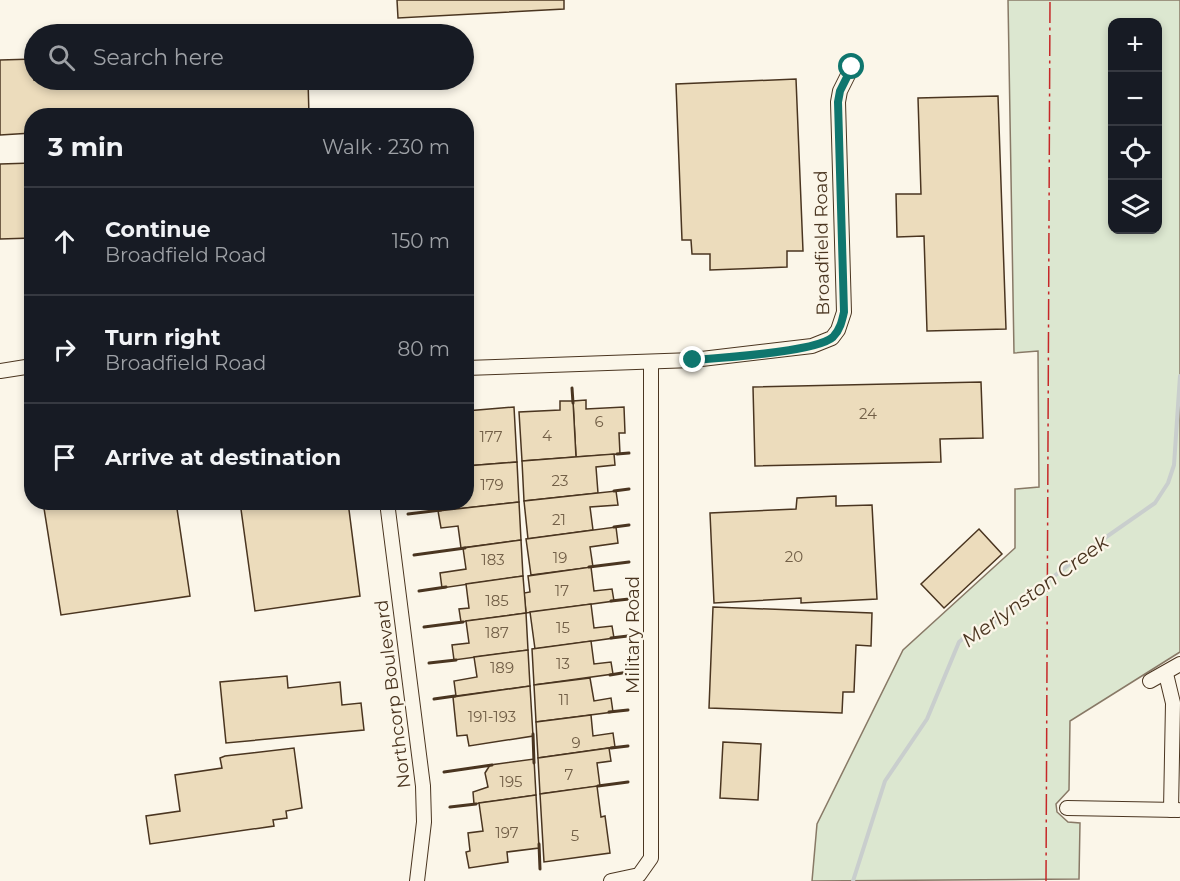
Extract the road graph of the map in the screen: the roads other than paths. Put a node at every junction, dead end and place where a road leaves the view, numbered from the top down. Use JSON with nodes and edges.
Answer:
{"nodes":[{"id":1,"x":852,"y":67,"type":"dead end"},
{"id":2,"x":651,"y":362,"type":"junction"},
{"id":3,"x":24,"y":367,"type":"edge"},
{"id":4,"x":474,"y":368,"type":"edge"},
{"id":5,"x":0,"y":371,"type":"edge"},
{"id":6,"x":388,"y":510,"type":"edge"},
{"id":7,"x":1180,"y":664,"type":"edge"},
{"id":8,"x":1166,"y":674,"type":"junction"},
{"id":9,"x":1150,"y":681,"type":"dead end"},
{"id":10,"x":1067,"y":808,"type":"dead end"},
{"id":11,"x":1175,"y":810,"type":"edge"},
{"id":12,"x":417,"y":881,"type":"edge"},
{"id":13,"x":611,"y":881,"type":"edge"}],
"edges":[{"from":1,"to":2,"type":"street","name":"Broadfield Road"},
{"from":2,"to":4,"type":"street","name":"Broadfield Road"},
{"from":2,"to":13,"type":"street","name":"Military Road"},
{"from":3,"to":5,"type":"street"},
{"from":6,"to":12,"type":"street","name":"Northcorp Boulevard"},
{"from":7,"to":8,"type":"street"},
{"from":8,"to":9,"type":"street"},
{"from":8,"to":11,"type":"street"},
{"from":10,"to":11,"type":"street"}]}
